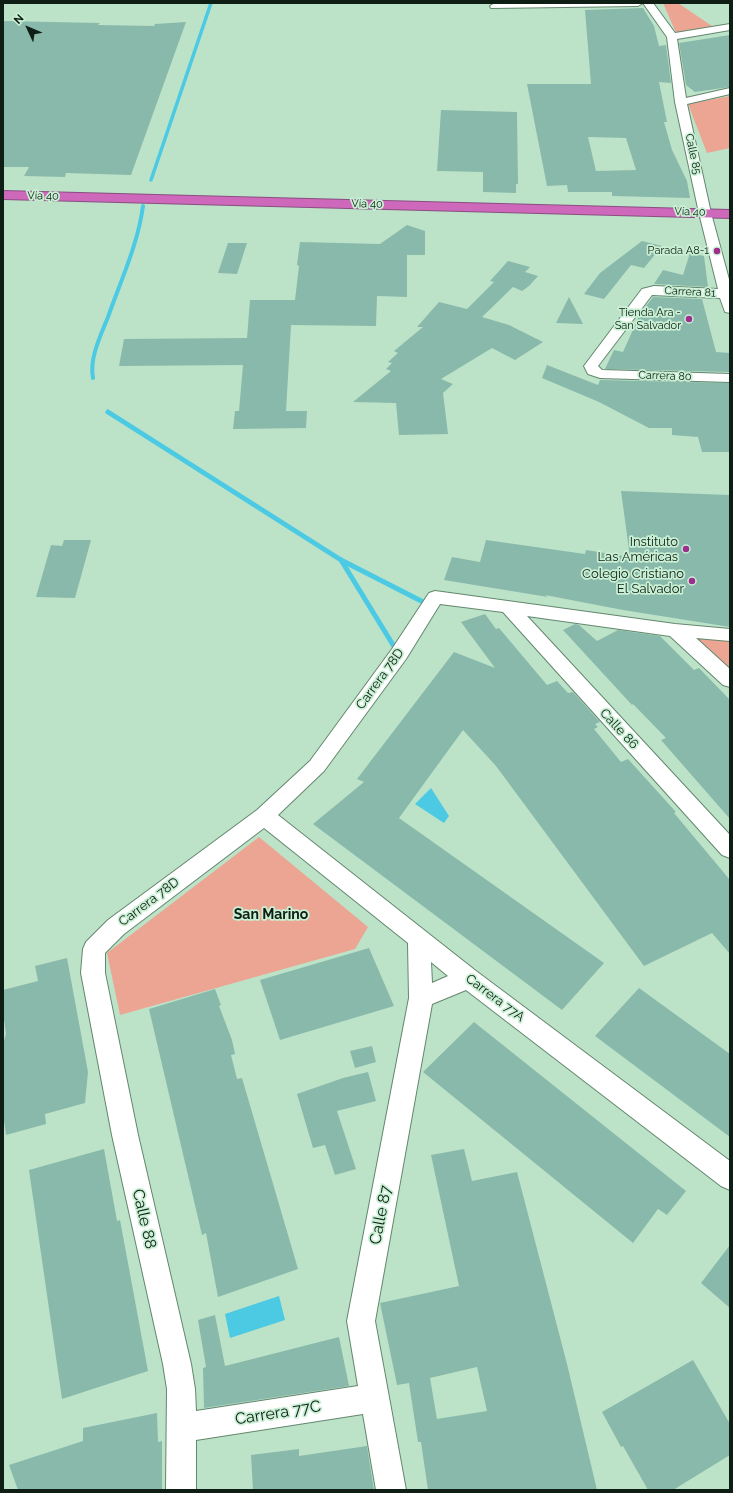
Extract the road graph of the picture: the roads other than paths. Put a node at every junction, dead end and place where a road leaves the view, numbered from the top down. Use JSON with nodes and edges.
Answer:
{"nodes":[{"id":1,"x":638,"y":3,"type":"edge"},
{"id":2,"x":648,"y":3,"type":"edge"},
{"id":3,"x":495,"y":6,"type":"dead end"},
{"id":4,"x":730,"y":27,"type":"edge"},
{"id":5,"x":672,"y":37,"type":"junction"},
{"id":6,"x":730,"y":90,"type":"edge"},
{"id":7,"x":681,"y":102,"type":"junction"},
{"id":8,"x":3,"y":185,"type":"edge"},
{"id":9,"x":3,"y":195,"type":"edge"},
{"id":10,"x":730,"y":204,"type":"edge"},
{"id":11,"x":704,"y":208,"type":"junction"},
{"id":12,"x":730,"y":214,"type":"edge"},
{"id":13,"x":728,"y":294,"type":"edge"},
{"id":14,"x":730,"y":309,"type":"edge"},
{"id":15,"x":600,"y":374,"type":"joint"},
{"id":16,"x":730,"y":378,"type":"edge"},
{"id":17,"x":509,"y":608,"type":"junction"},
{"id":18,"x":675,"y":630,"type":"junction"},
{"id":19,"x":730,"y":635,"type":"edge"},
{"id":20,"x":730,"y":680,"type":"edge"},
{"id":21,"x":264,"y":816,"type":"junction"},
{"id":22,"x":730,"y":849,"type":"edge"},
{"id":23,"x":419,"y":940,"type":"junction"},
{"id":24,"x":94,"y":949,"type":"joint"},
{"id":25,"x":468,"y":978,"type":"junction"},
{"id":26,"x":421,"y":998,"type":"junction"},
{"id":27,"x":730,"y":1177,"type":"edge"},
{"id":28,"x":375,"y":1398,"type":"junction"},
{"id":29,"x":182,"y":1428,"type":"junction"},
{"id":30,"x":181,"y":1490,"type":"edge"},
{"id":31,"x":391,"y":1490,"type":"edge"}],
"edges":[{"from":1,"to":3,"type":"street"},
{"from":2,"to":5,"type":"street","name":"Calle 85"},
{"from":4,"to":5,"type":"street"},
{"from":5,"to":7,"type":"street","name":"Calle 85"},
{"from":6,"to":7,"type":"street"},
{"from":7,"to":11,"type":"street","name":"Calle 85"},
{"from":8,"to":11,"type":"highway","name":"Vía 40"},
{"from":9,"to":11,"type":"highway","name":"Vía 40"},
{"from":10,"to":11,"type":"highway","name":"Vía 40"},
{"from":11,"to":12,"type":"highway","name":"Vía 40"},
{"from":11,"to":13,"type":"street","name":"Calle 85"},
{"from":13,"to":14,"type":"street","name":"Calle 85"},
{"from":13,"to":15,"type":"street","name":"Carrera 81"},
{"from":15,"to":16,"type":"street","name":"Carrera 80"},
{"from":17,"to":18,"type":"street","name":"Carrera 78D"},
{"from":17,"to":21,"type":"street","name":"Carrera 78D"},
{"from":17,"to":22,"type":"street","name":"Calle 86"},
{"from":18,"to":19,"type":"street","name":"Carrera 78D"},
{"from":18,"to":20,"type":"street"},
{"from":21,"to":23,"type":"street","name":"Carrera 77A"},
{"from":21,"to":24,"type":"street","name":"Carrera 78D"},
{"from":23,"to":25,"type":"street","name":"Carrera 77A"},
{"from":23,"to":26,"type":"street","name":"Calle 87"},
{"from":24,"to":29,"type":"street","name":"Calle 88"},
{"from":25,"to":26,"type":"street"},
{"from":25,"to":27,"type":"street","name":"Carrera 77A"},
{"from":26,"to":28,"type":"street","name":"Calle 87"},
{"from":28,"to":29,"type":"street","name":"Carrera 77C"},
{"from":28,"to":31,"type":"street","name":"Calle 87"},
{"from":29,"to":30,"type":"street","name":"Calle 88"}]}
